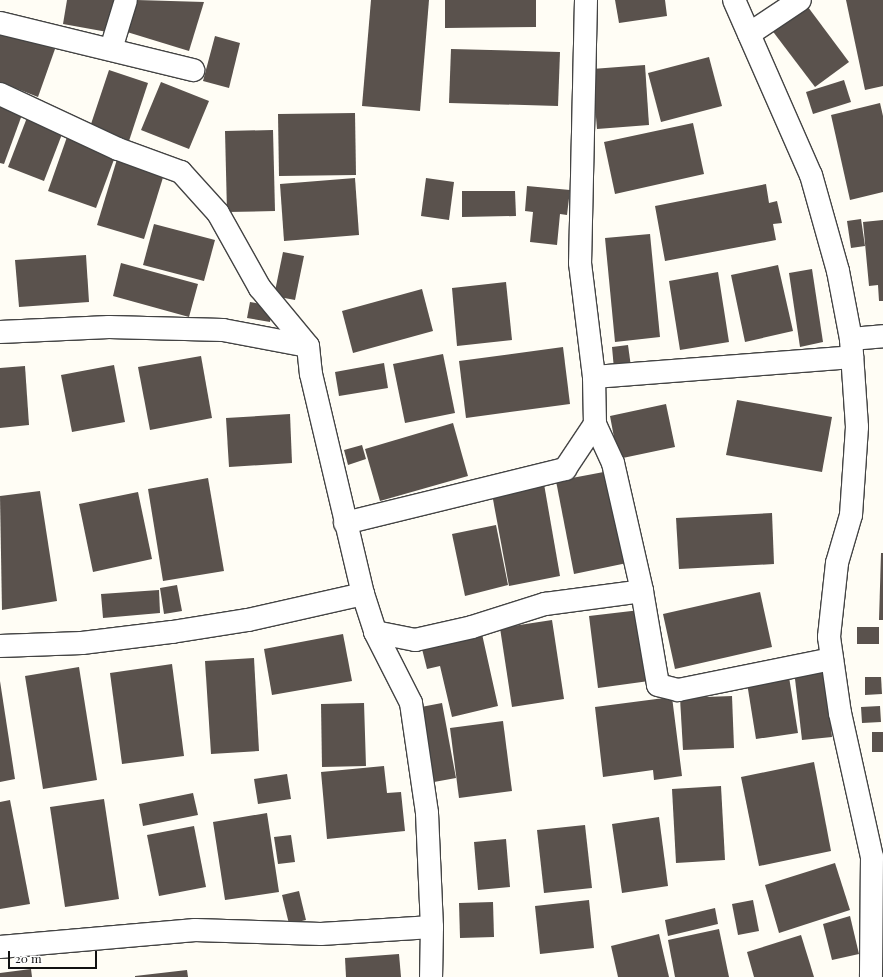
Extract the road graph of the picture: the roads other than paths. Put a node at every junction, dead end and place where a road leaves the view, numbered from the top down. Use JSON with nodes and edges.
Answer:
{"nodes":[{"id":1,"x":126,"y":0,"type":"edge"},
{"id":2,"x":586,"y":0,"type":"edge"},
{"id":3,"x":734,"y":0,"type":"edge"},
{"id":4,"x":800,"y":0,"type":"edge"},
{"id":5,"x":0,"y":23,"type":"edge"},
{"id":6,"x":749,"y":34,"type":"junction"},
{"id":7,"x":111,"y":49,"type":"junction"},
{"id":8,"x":193,"y":70,"type":"dead end"},
{"id":9,"x":0,"y":94,"type":"edge"},
{"id":10,"x":0,"y":332,"type":"edge"},
{"id":11,"x":883,"y":336,"type":"edge"},
{"id":12,"x":308,"y":346,"type":"junction"},
{"id":13,"x":852,"y":348,"type":"junction"},
{"id":14,"x":594,"y":378,"type":"junction"},
{"id":15,"x":595,"y":424,"type":"junction"},
{"id":16,"x":345,"y":523,"type":"junction"},
{"id":17,"x":642,"y":591,"type":"junction"},
{"id":18,"x":363,"y":594,"type":"junction"},
{"id":19,"x":375,"y":632,"type":"junction"},
{"id":20,"x":0,"y":646,"type":"edge"},
{"id":21,"x":832,"y":659,"type":"junction"},
{"id":22,"x":432,"y":927,"type":"junction"},
{"id":23,"x":0,"y":947,"type":"edge"},
{"id":24,"x":430,"y":977,"type":"edge"},
{"id":25,"x":872,"y":977,"type":"edge"}],
"edges":[{"from":1,"to":7,"type":"street"},
{"from":2,"to":14,"type":"street"},
{"from":3,"to":6,"type":"street"},
{"from":4,"to":6,"type":"street"},
{"from":5,"to":7,"type":"street"},
{"from":6,"to":13,"type":"street"},
{"from":7,"to":8,"type":"street"},
{"from":9,"to":12,"type":"street"},
{"from":10,"to":12,"type":"street"},
{"from":11,"to":13,"type":"street"},
{"from":12,"to":16,"type":"street"},
{"from":13,"to":14,"type":"street"},
{"from":13,"to":21,"type":"street"},
{"from":14,"to":15,"type":"street"},
{"from":15,"to":16,"type":"street"},
{"from":15,"to":17,"type":"street"},
{"from":16,"to":18,"type":"street"},
{"from":17,"to":19,"type":"street"},
{"from":17,"to":21,"type":"street"},
{"from":18,"to":19,"type":"street"},
{"from":18,"to":20,"type":"street"},
{"from":19,"to":22,"type":"street"},
{"from":21,"to":25,"type":"street"},
{"from":22,"to":23,"type":"street"},
{"from":22,"to":24,"type":"street"}]}
